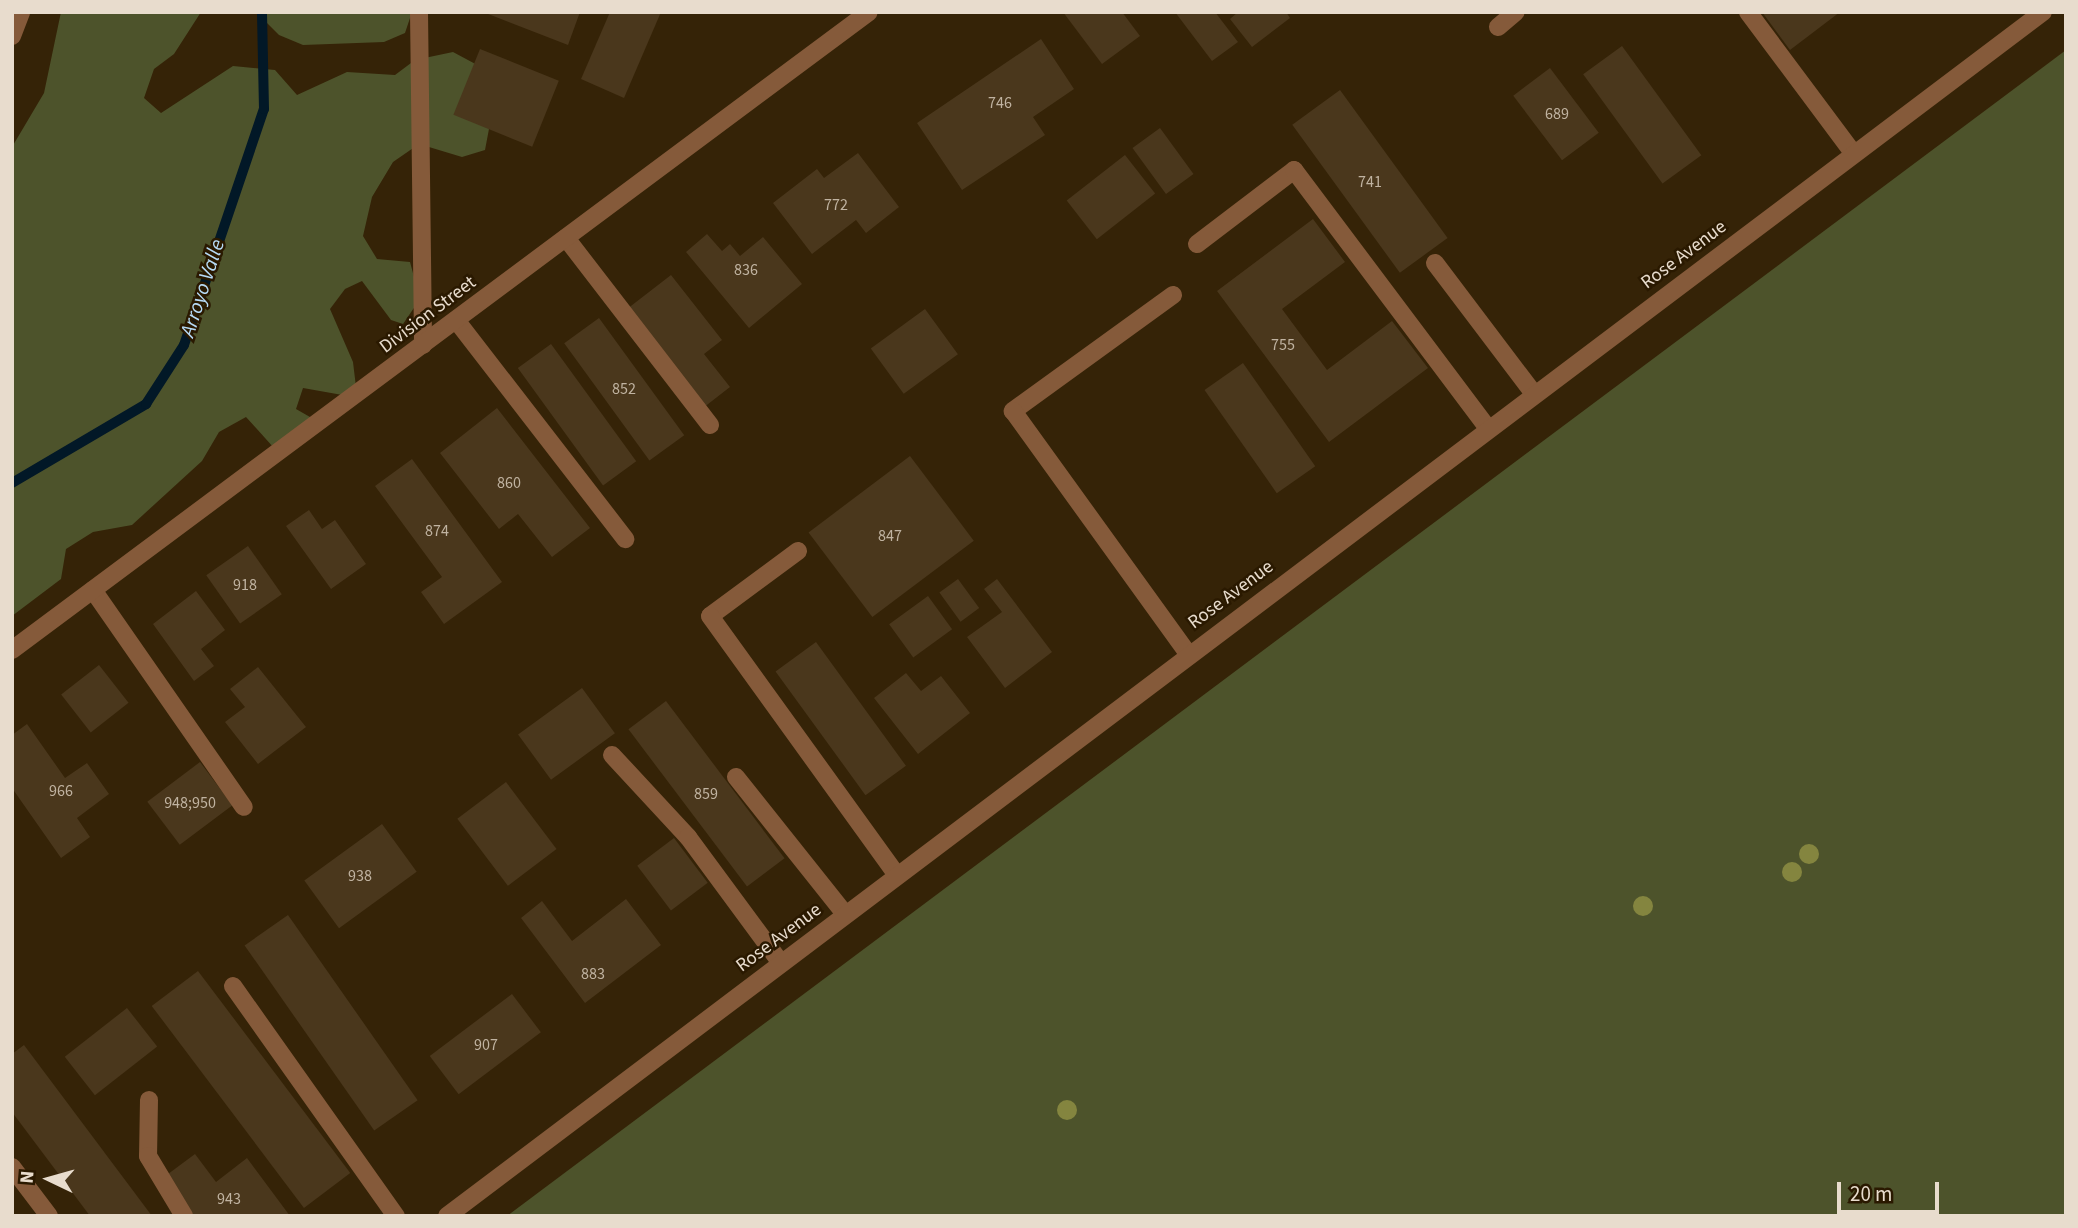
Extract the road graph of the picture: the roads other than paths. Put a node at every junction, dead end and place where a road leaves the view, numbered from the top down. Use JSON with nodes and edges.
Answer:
{"nodes":[{"id":1,"x":21,"y":12,"type":"edge"},
{"id":2,"x":419,"y":12,"type":"edge"},
{"id":3,"x":869,"y":12,"type":"edge"},
{"id":4,"x":1516,"y":12,"type":"edge"},
{"id":5,"x":1748,"y":12,"type":"edge"},
{"id":6,"x":2043,"y":12,"type":"edge"},
{"id":7,"x":1498,"y":27,"type":"dead end"},
{"id":8,"x":12,"y":36,"type":"edge"},
{"id":9,"x":1854,"y":154,"type":"junction"},
{"id":10,"x":566,"y":238,"type":"junction"},
{"id":11,"x":1197,"y":244,"type":"dead end"},
{"id":12,"x":1435,"y":263,"type":"dead end"},
{"id":13,"x":1173,"y":295,"type":"dead end"},
{"id":14,"x":456,"y":320,"type":"junction"},
{"id":15,"x":423,"y":345,"type":"junction"},
{"id":16,"x":1534,"y":394,"type":"junction"},
{"id":17,"x":710,"y":425,"type":"dead end"},
{"id":18,"x":1488,"y":428,"type":"junction"},
{"id":19,"x":625,"y":539,"type":"dead end"},
{"id":20,"x":797,"y":551,"type":"dead end"},
{"id":21,"x":93,"y":590,"type":"junction"},
{"id":22,"x":12,"y":650,"type":"edge"},
{"id":23,"x":1188,"y":654,"type":"junction"},
{"id":24,"x":612,"y":755,"type":"dead end"},
{"id":25,"x":736,"y":778,"type":"dead end"},
{"id":26,"x":244,"y":807,"type":"dead end"},
{"id":27,"x":897,"y":875,"type":"junction"},
{"id":28,"x":845,"y":915,"type":"junction"},
{"id":29,"x":781,"y":963,"type":"junction"},
{"id":30,"x":233,"y":986,"type":"dead end"},
{"id":31,"x":149,"y":1100,"type":"dead end"},
{"id":32,"x":12,"y":1167,"type":"edge"},
{"id":33,"x":49,"y":1216,"type":"edge"},
{"id":34,"x":184,"y":1216,"type":"edge"},
{"id":35,"x":396,"y":1216,"type":"edge"},
{"id":36,"x":447,"y":1216,"type":"edge"}],
"edges":[{"from":1,"to":8,"type":"street"},
{"from":2,"to":15,"type":"street"},
{"from":3,"to":10,"type":"street","name":"Division Street"},
{"from":4,"to":7,"type":"street"},
{"from":5,"to":9,"type":"street"},
{"from":6,"to":9,"type":"street","name":"Rose Avenue"},
{"from":9,"to":16,"type":"street","name":"Rose Avenue"},
{"from":10,"to":14,"type":"street","name":"Division Street"},
{"from":10,"to":17,"type":"street"},
{"from":11,"to":18,"type":"street"},
{"from":12,"to":16,"type":"street"},
{"from":13,"to":23,"type":"street"},
{"from":14,"to":15,"type":"street","name":"Division Street"},
{"from":14,"to":19,"type":"street"},
{"from":15,"to":21,"type":"street","name":"Division Street"},
{"from":16,"to":18,"type":"street","name":"Rose Avenue"},
{"from":18,"to":23,"type":"street","name":"Rose Avenue"},
{"from":20,"to":27,"type":"street"},
{"from":21,"to":22,"type":"street","name":"Division Street"},
{"from":21,"to":26,"type":"street"},
{"from":23,"to":27,"type":"street","name":"Rose Avenue"},
{"from":24,"to":29,"type":"street"},
{"from":25,"to":28,"type":"street"},
{"from":27,"to":28,"type":"street","name":"Rose Avenue"},
{"from":28,"to":29,"type":"street","name":"Rose Avenue"},
{"from":29,"to":36,"type":"street","name":"Rose Avenue"},
{"from":30,"to":35,"type":"street"},
{"from":31,"to":34,"type":"street"},
{"from":32,"to":33,"type":"street"}]}
